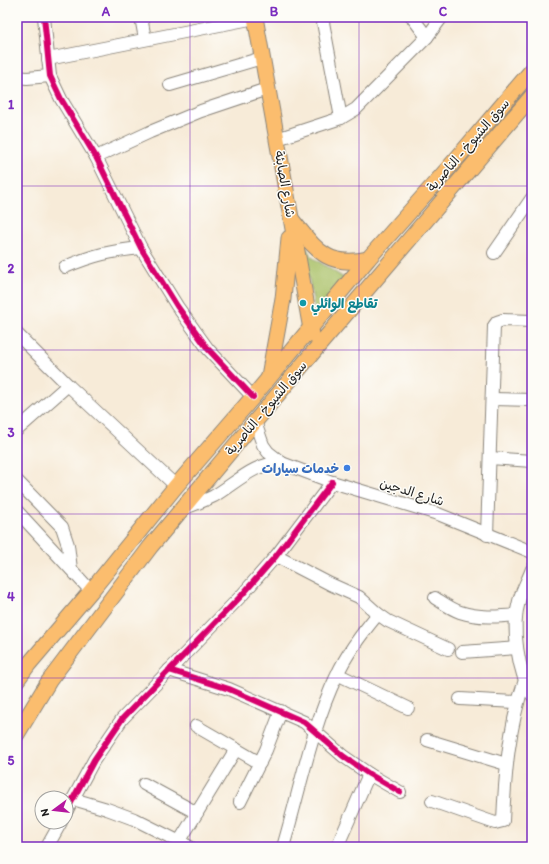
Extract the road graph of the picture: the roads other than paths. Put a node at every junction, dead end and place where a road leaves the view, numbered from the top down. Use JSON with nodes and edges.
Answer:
{"nodes":[{"id":1,"x":44,"y":17,"type":"edge"},
{"id":2,"x":141,"y":17,"type":"edge"},
{"id":3,"x":322,"y":17,"type":"edge"},
{"id":4,"x":412,"y":17,"type":"edge"},
{"id":5,"x":442,"y":17,"type":"edge"},
{"id":6,"x":255,"y":18,"type":"edge"},
{"id":7,"x":426,"y":37,"type":"junction"},
{"id":8,"x":145,"y":39,"type":"junction"},
{"id":9,"x":262,"y":58,"type":"junction"},
{"id":10,"x":48,"y":59,"type":"junction"},
{"id":11,"x":532,"y":70,"type":"edge"},
{"id":12,"x":50,"y":76,"type":"junction"},
{"id":13,"x":17,"y":77,"type":"edge"},
{"id":14,"x":170,"y":85,"type":"dead end"},
{"id":15,"x":267,"y":89,"type":"junction"},
{"id":16,"x":532,"y":96,"type":"edge"},
{"id":17,"x":341,"y":118,"type":"junction"},
{"id":18,"x":277,"y":139,"type":"junction"},
{"id":19,"x":96,"y":157,"type":"junction"},
{"id":20,"x":532,"y":198,"type":"edge"},
{"id":21,"x":291,"y":219,"type":"junction"},
{"id":22,"x":142,"y":248,"type":"junction"},
{"id":23,"x":494,"y":253,"type":"dead end"},
{"id":24,"x":368,"y":259,"type":"junction"},
{"id":25,"x":65,"y":267,"type":"dead end"},
{"id":26,"x":532,"y":321,"type":"edge"},
{"id":27,"x":311,"y":329,"type":"junction"},
{"id":28,"x":17,"y":334,"type":"edge"},
{"id":29,"x":315,"y":350,"type":"junction"},
{"id":30,"x":269,"y":378,"type":"junction"},
{"id":31,"x":68,"y":385,"type":"junction"},
{"id":32,"x":253,"y":397,"type":"junction"},
{"id":33,"x":492,"y":399,"type":"junction"},
{"id":34,"x":532,"y":400,"type":"edge"},
{"id":35,"x":256,"y":419,"type":"junction"},
{"id":36,"x":17,"y":430,"type":"edge"},
{"id":37,"x":490,"y":458,"type":"junction"},
{"id":38,"x":532,"y":461,"type":"edge"},
{"id":39,"x":282,"y":463,"type":"junction"},
{"id":40,"x":17,"y":481,"type":"edge"},
{"id":41,"x":332,"y":482,"type":"junction"},
{"id":42,"x":176,"y":486,"type":"junction"},
{"id":43,"x":182,"y":509,"type":"junction"},
{"id":44,"x":18,"y":516,"type":"edge"},
{"id":45,"x":487,"y":535,"type":"junction"},
{"id":46,"x":532,"y":552,"type":"edge"},
{"id":47,"x":276,"y":556,"type":"junction"},
{"id":48,"x":70,"y":569,"type":"junction"},
{"id":49,"x":532,"y":569,"type":"edge"},
{"id":50,"x":91,"y":592,"type":"junction"},
{"id":51,"x":435,"y":598,"type":"dead end"},
{"id":52,"x":378,"y":614,"type":"junction"},
{"id":53,"x":516,"y":615,"type":"junction"},
{"id":54,"x":517,"y":648,"type":"junction"},
{"id":55,"x":448,"y":649,"type":"dead end"},
{"id":56,"x":462,"y":652,"type":"dead end"},
{"id":57,"x":28,"y":665,"type":"junction"},
{"id":58,"x":169,"y":670,"type":"junction"},
{"id":59,"x":337,"y":674,"type":"junction"},
{"id":60,"x":17,"y":680,"type":"edge"},
{"id":61,"x":50,"y":680,"type":"junction"},
{"id":62,"x":524,"y":680,"type":"junction"},
{"id":63,"x":532,"y":695,"type":"edge"},
{"id":64,"x":460,"y":699,"type":"dead end"},
{"id":65,"x":517,"y":702,"type":"junction"},
{"id":66,"x":408,"y":708,"type":"dead end"},
{"id":67,"x":281,"y":712,"type":"junction"},
{"id":68,"x":196,"y":726,"type":"dead end"},
{"id":69,"x":316,"y":731,"type":"junction"},
{"id":70,"x":17,"y":734,"type":"edge"},
{"id":71,"x":427,"y":740,"type":"dead end"},
{"id":72,"x":236,"y":749,"type":"junction"},
{"id":73,"x":260,"y":763,"type":"junction"},
{"id":74,"x":506,"y":764,"type":"junction"},
{"id":75,"x":369,"y":774,"type":"junction"},
{"id":76,"x":144,"y":784,"type":"dead end"},
{"id":77,"x":400,"y":792,"type":"dead end"},
{"id":78,"x":74,"y":797,"type":"edge"},
{"id":79,"x":74,"y":799,"type":"edge"},
{"id":80,"x":432,"y":801,"type":"dead end"},
{"id":81,"x":240,"y":802,"type":"dead end"},
{"id":82,"x":197,"y":813,"type":"junction"},
{"id":83,"x":57,"y":830,"type":"edge"},
{"id":84,"x":184,"y":844,"type":"edge"},
{"id":85,"x":47,"y":847,"type":"edge"},
{"id":86,"x":283,"y":847,"type":"edge"},
{"id":87,"x":337,"y":847,"type":"edge"}],
"edges":[{"from":1,"to":10,"type":"street"},
{"from":2,"to":8,"type":"street"},
{"from":3,"to":17,"type":"street"},
{"from":4,"to":7,"type":"street"},
{"from":5,"to":7,"type":"street"},
{"from":6,"to":8,"type":"street"},
{"from":6,"to":9,"type":"main road","name":"شارع الصابئة"},
{"from":7,"to":17,"type":"street"},
{"from":8,"to":10,"type":"street"},
{"from":9,"to":14,"type":"street"},
{"from":9,"to":15,"type":"main road","name":"شارع الصابئة"},
{"from":10,"to":12,"type":"street"},
{"from":11,"to":24,"type":"main road","name":"سوق الشيوخ - الناصرية"},
{"from":12,"to":13,"type":"street"},
{"from":12,"to":19,"type":"street"},
{"from":15,"to":18,"type":"main road","name":"شارع الصابئة"},
{"from":15,"to":19,"type":"street"},
{"from":16,"to":29,"type":"main road","name":"سوق الشيوخ - الناصرية"},
{"from":17,"to":18,"type":"street"},
{"from":18,"to":21,"type":"main road","name":"شارع الصابئة"},
{"from":19,"to":22,"type":"street"},
{"from":20,"to":23,"type":"street"},
{"from":21,"to":24,"type":"main road"},
{"from":21,"to":27,"type":"main road","name":"شارع الصابئة"},
{"from":21,"to":30,"type":"main road"},
{"from":22,"to":25,"type":"street"},
{"from":22,"to":32,"type":"street"},
{"from":24,"to":27,"type":"main road","name":"سوق الشيوخ - الناصرية"},
{"from":26,"to":33,"type":"street"},
{"from":27,"to":29,"type":"main road","name":"شارع الصابئة"},
{"from":27,"to":30,"type":"main road","name":"سوق الشيوخ - الناصرية"},
{"from":28,"to":31,"type":"street"},
{"from":29,"to":35,"type":"main road","name":"سوق الشيوخ - الناصرية"},
{"from":30,"to":32,"type":"main road","name":"سوق الشيوخ - الناصرية"},
{"from":31,"to":36,"type":"street"},
{"from":31,"to":42,"type":"street"},
{"from":32,"to":42,"type":"main road","name":"سوق الشيوخ - الناصرية"},
{"from":33,"to":34,"type":"street"},
{"from":33,"to":37,"type":"street"},
{"from":35,"to":39,"type":"street","name":"شارع الدجين"},
{"from":35,"to":43,"type":"main road","name":"سوق الشيوخ - الناصرية"},
{"from":37,"to":38,"type":"street"},
{"from":37,"to":45,"type":"street"},
{"from":39,"to":41,"type":"street","name":"شارع الدجين"},
{"from":39,"to":43,"type":"street","name":"شارع الدجين"},
{"from":40,"to":48,"type":"street"},
{"from":41,"to":45,"type":"street","name":"شارع الدجين"},
{"from":41,"to":47,"type":"street"},
{"from":42,"to":50,"type":"main road","name":"سوق الشيوخ - الناصرية"},
{"from":43,"to":61,"type":"main road","name":"سوق الشيوخ - الناصرية"},
{"from":44,"to":48,"type":"street"},
{"from":45,"to":46,"type":"street","name":"شارع الدجين"},
{"from":47,"to":52,"type":"street"},
{"from":47,"to":58,"type":"street"},
{"from":48,"to":50,"type":"street"},
{"from":49,"to":53,"type":"street"},
{"from":50,"to":57,"type":"main road","name":"سوق الشيوخ - الناصرية"},
{"from":51,"to":53,"type":"street"},
{"from":52,"to":55,"type":"street"},
{"from":52,"to":59,"type":"street"},
{"from":53,"to":54,"type":"street"},
{"from":54,"to":56,"type":"street"},
{"from":54,"to":62,"type":"street"},
{"from":57,"to":60,"type":"main road","name":"سوق الشيوخ - الناصرية"},
{"from":57,"to":61,"type":"main road"},
{"from":58,"to":67,"type":"street"},
{"from":58,"to":78,"type":"street"},
{"from":59,"to":66,"type":"street"},
{"from":59,"to":69,"type":"street"},
{"from":61,"to":70,"type":"main road","name":"سوق الشيوخ - الناصرية"},
{"from":62,"to":63,"type":"street"},
{"from":62,"to":65,"type":"street"},
{"from":64,"to":65,"type":"street"},
{"from":65,"to":74,"type":"street"},
{"from":67,"to":69,"type":"street"},
{"from":67,"to":73,"type":"street"},
{"from":68,"to":72,"type":"street"},
{"from":69,"to":75,"type":"street"},
{"from":69,"to":86,"type":"street"},
{"from":71,"to":74,"type":"street"},
{"from":72,"to":73,"type":"street"},
{"from":72,"to":82,"type":"street"},
{"from":73,"to":81,"type":"street"},
{"from":74,"to":80,"type":"street"},
{"from":75,"to":77,"type":"street"},
{"from":75,"to":87,"type":"street"},
{"from":76,"to":82,"type":"street"},
{"from":79,"to":84,"type":"street"},
{"from":82,"to":84,"type":"street"},
{"from":83,"to":85,"type":"street"}]}
